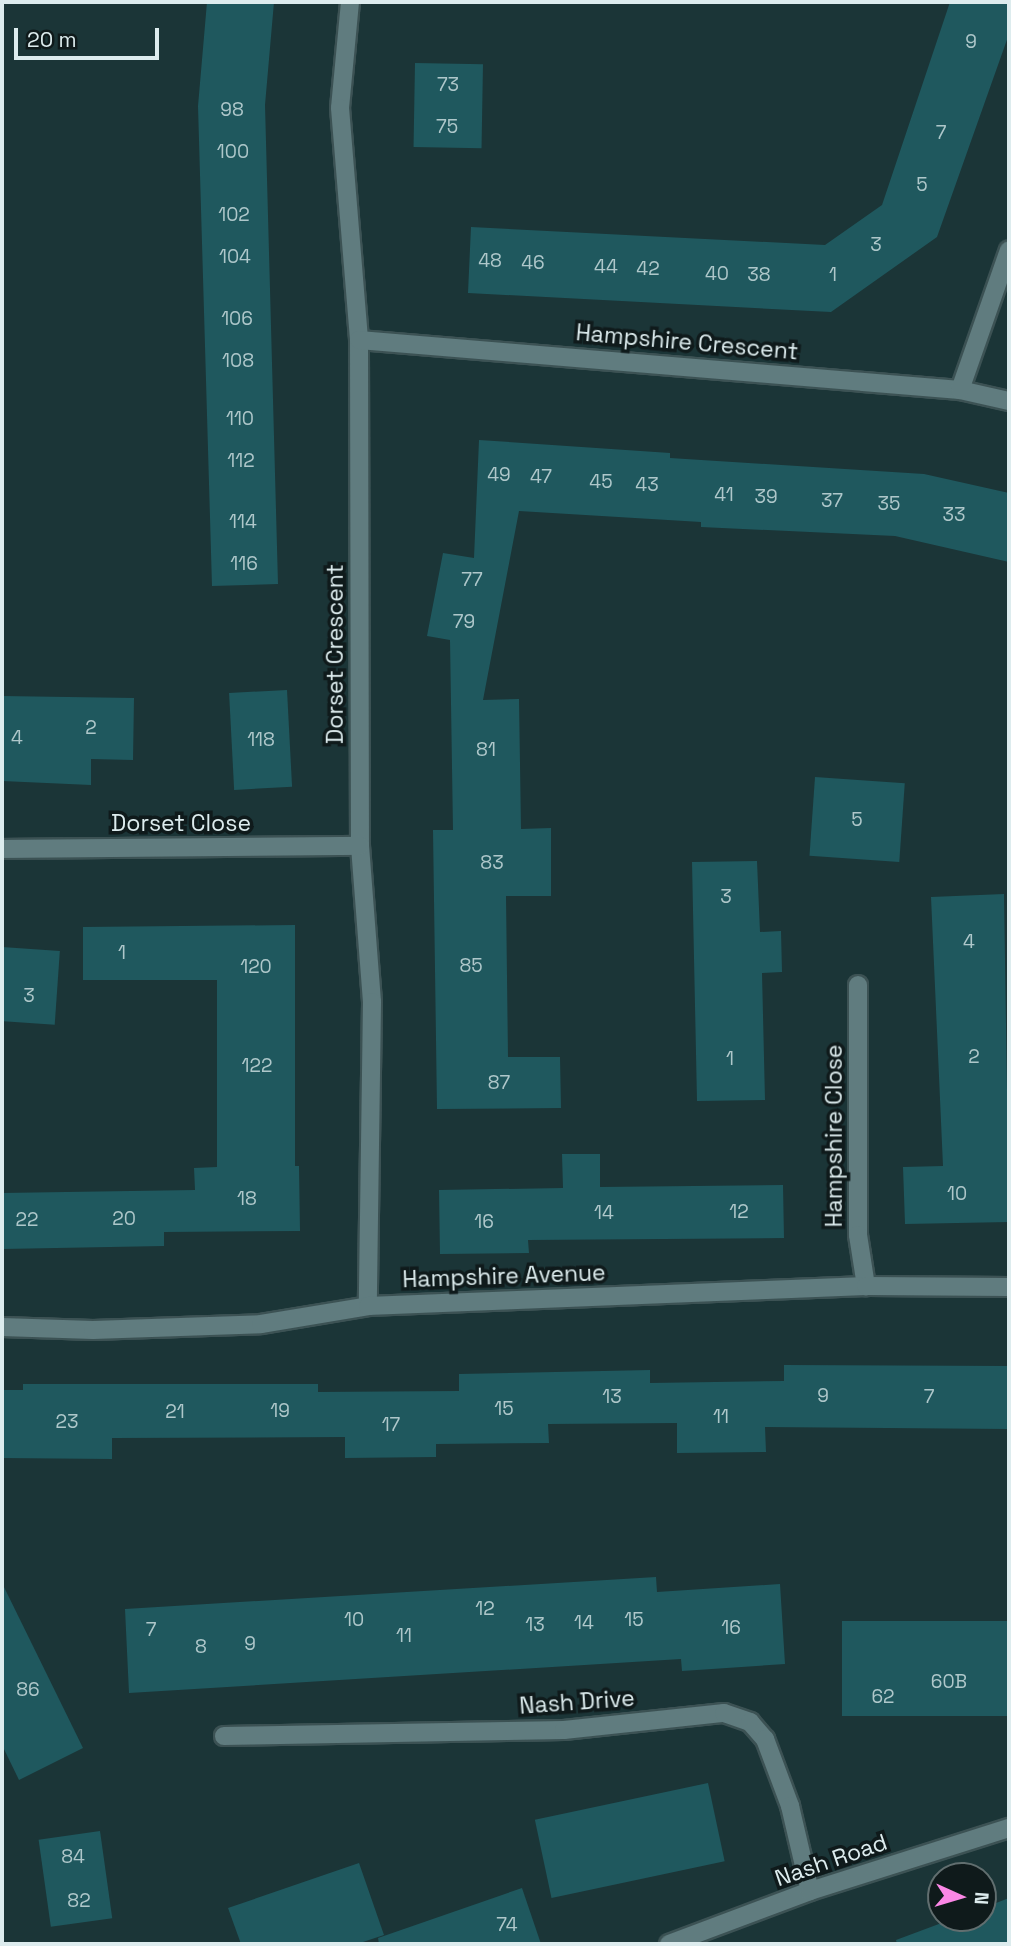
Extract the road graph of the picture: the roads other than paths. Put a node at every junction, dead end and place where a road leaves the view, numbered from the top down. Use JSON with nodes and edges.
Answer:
{"nodes":[{"id":1,"x":350,"y":2,"type":"edge"},
{"id":2,"x":1009,"y":250,"type":"edge"},
{"id":3,"x":359,"y":340,"type":"junction"},
{"id":4,"x":960,"y":390,"type":"junction"},
{"id":5,"x":1009,"y":401,"type":"edge"},
{"id":6,"x":360,"y":846,"type":"junction"},
{"id":7,"x":2,"y":849,"type":"edge"},
{"id":8,"x":858,"y":985,"type":"dead end"},
{"id":9,"x":866,"y":1286,"type":"junction"},
{"id":10,"x":1009,"y":1287,"type":"edge"},
{"id":11,"x":368,"y":1306,"type":"junction"},
{"id":12,"x":2,"y":1327,"type":"edge"},
{"id":13,"x":224,"y":1736,"type":"dead end"},
{"id":14,"x":1009,"y":1828,"type":"edge"},
{"id":15,"x":810,"y":1891,"type":"junction"},
{"id":16,"x":669,"y":1944,"type":"edge"}],
"edges":[{"from":1,"to":3,"type":"street","name":"Dorset Crescent"},
{"from":2,"to":4,"type":"street"},
{"from":3,"to":4,"type":"street","name":"Hampshire Crescent"},
{"from":3,"to":6,"type":"street","name":"Dorset Crescent"},
{"from":4,"to":5,"type":"street","name":"Hampshire Crescent"},
{"from":6,"to":7,"type":"street","name":"Dorset Close"},
{"from":6,"to":11,"type":"street","name":"Dorset Crescent"},
{"from":8,"to":9,"type":"street","name":"Hampshire Close"},
{"from":9,"to":10,"type":"street","name":"Hampshire Avenue"},
{"from":9,"to":11,"type":"street","name":"Hampshire Avenue"},
{"from":11,"to":12,"type":"street","name":"Hampshire Avenue"},
{"from":13,"to":15,"type":"street","name":"Nash Drive"},
{"from":14,"to":15,"type":"street","name":"Nash Road"},
{"from":15,"to":16,"type":"street","name":"Nash Road"}]}
